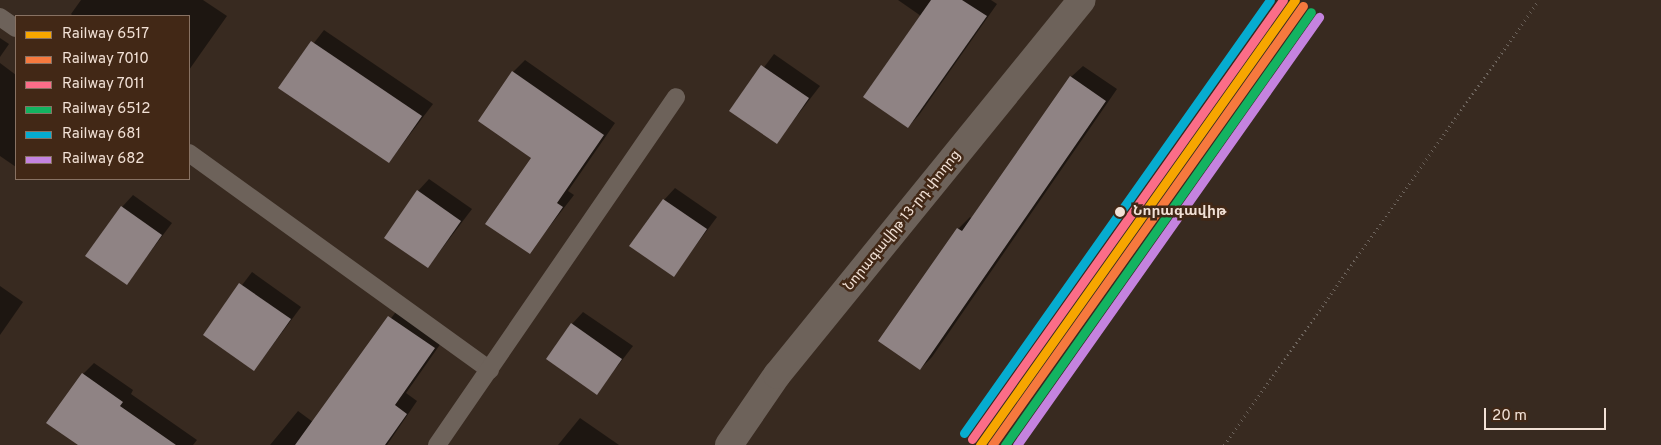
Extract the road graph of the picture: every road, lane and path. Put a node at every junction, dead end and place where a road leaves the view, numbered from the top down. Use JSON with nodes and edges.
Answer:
{"nodes":[{"id":1,"x":1082,"y":0,"type":"edge"},
{"id":2,"x":1539,"y":0,"type":"edge"},
{"id":3,"x":0,"y":17,"type":"edge"},
{"id":4,"x":15,"y":27,"type":"edge"},
{"id":5,"x":676,"y":97,"type":"dead end"},
{"id":6,"x":190,"y":154,"type":"edge"},
{"id":7,"x":490,"y":370,"type":"junction"},
{"id":8,"x":437,"y":445,"type":"edge"},
{"id":9,"x":728,"y":445,"type":"edge"},
{"id":10,"x":1224,"y":445,"type":"edge"}],
"edges":[{"from":1,"to":9,"type":"street","name":"Նորագավիթ 13-րդ փողոց"},
{"from":2,"to":10,"type":"path"},
{"from":3,"to":4,"type":"lane"},
{"from":5,"to":7,"type":"lane"},
{"from":6,"to":7,"type":"lane"},
{"from":7,"to":8,"type":"lane"}]}
